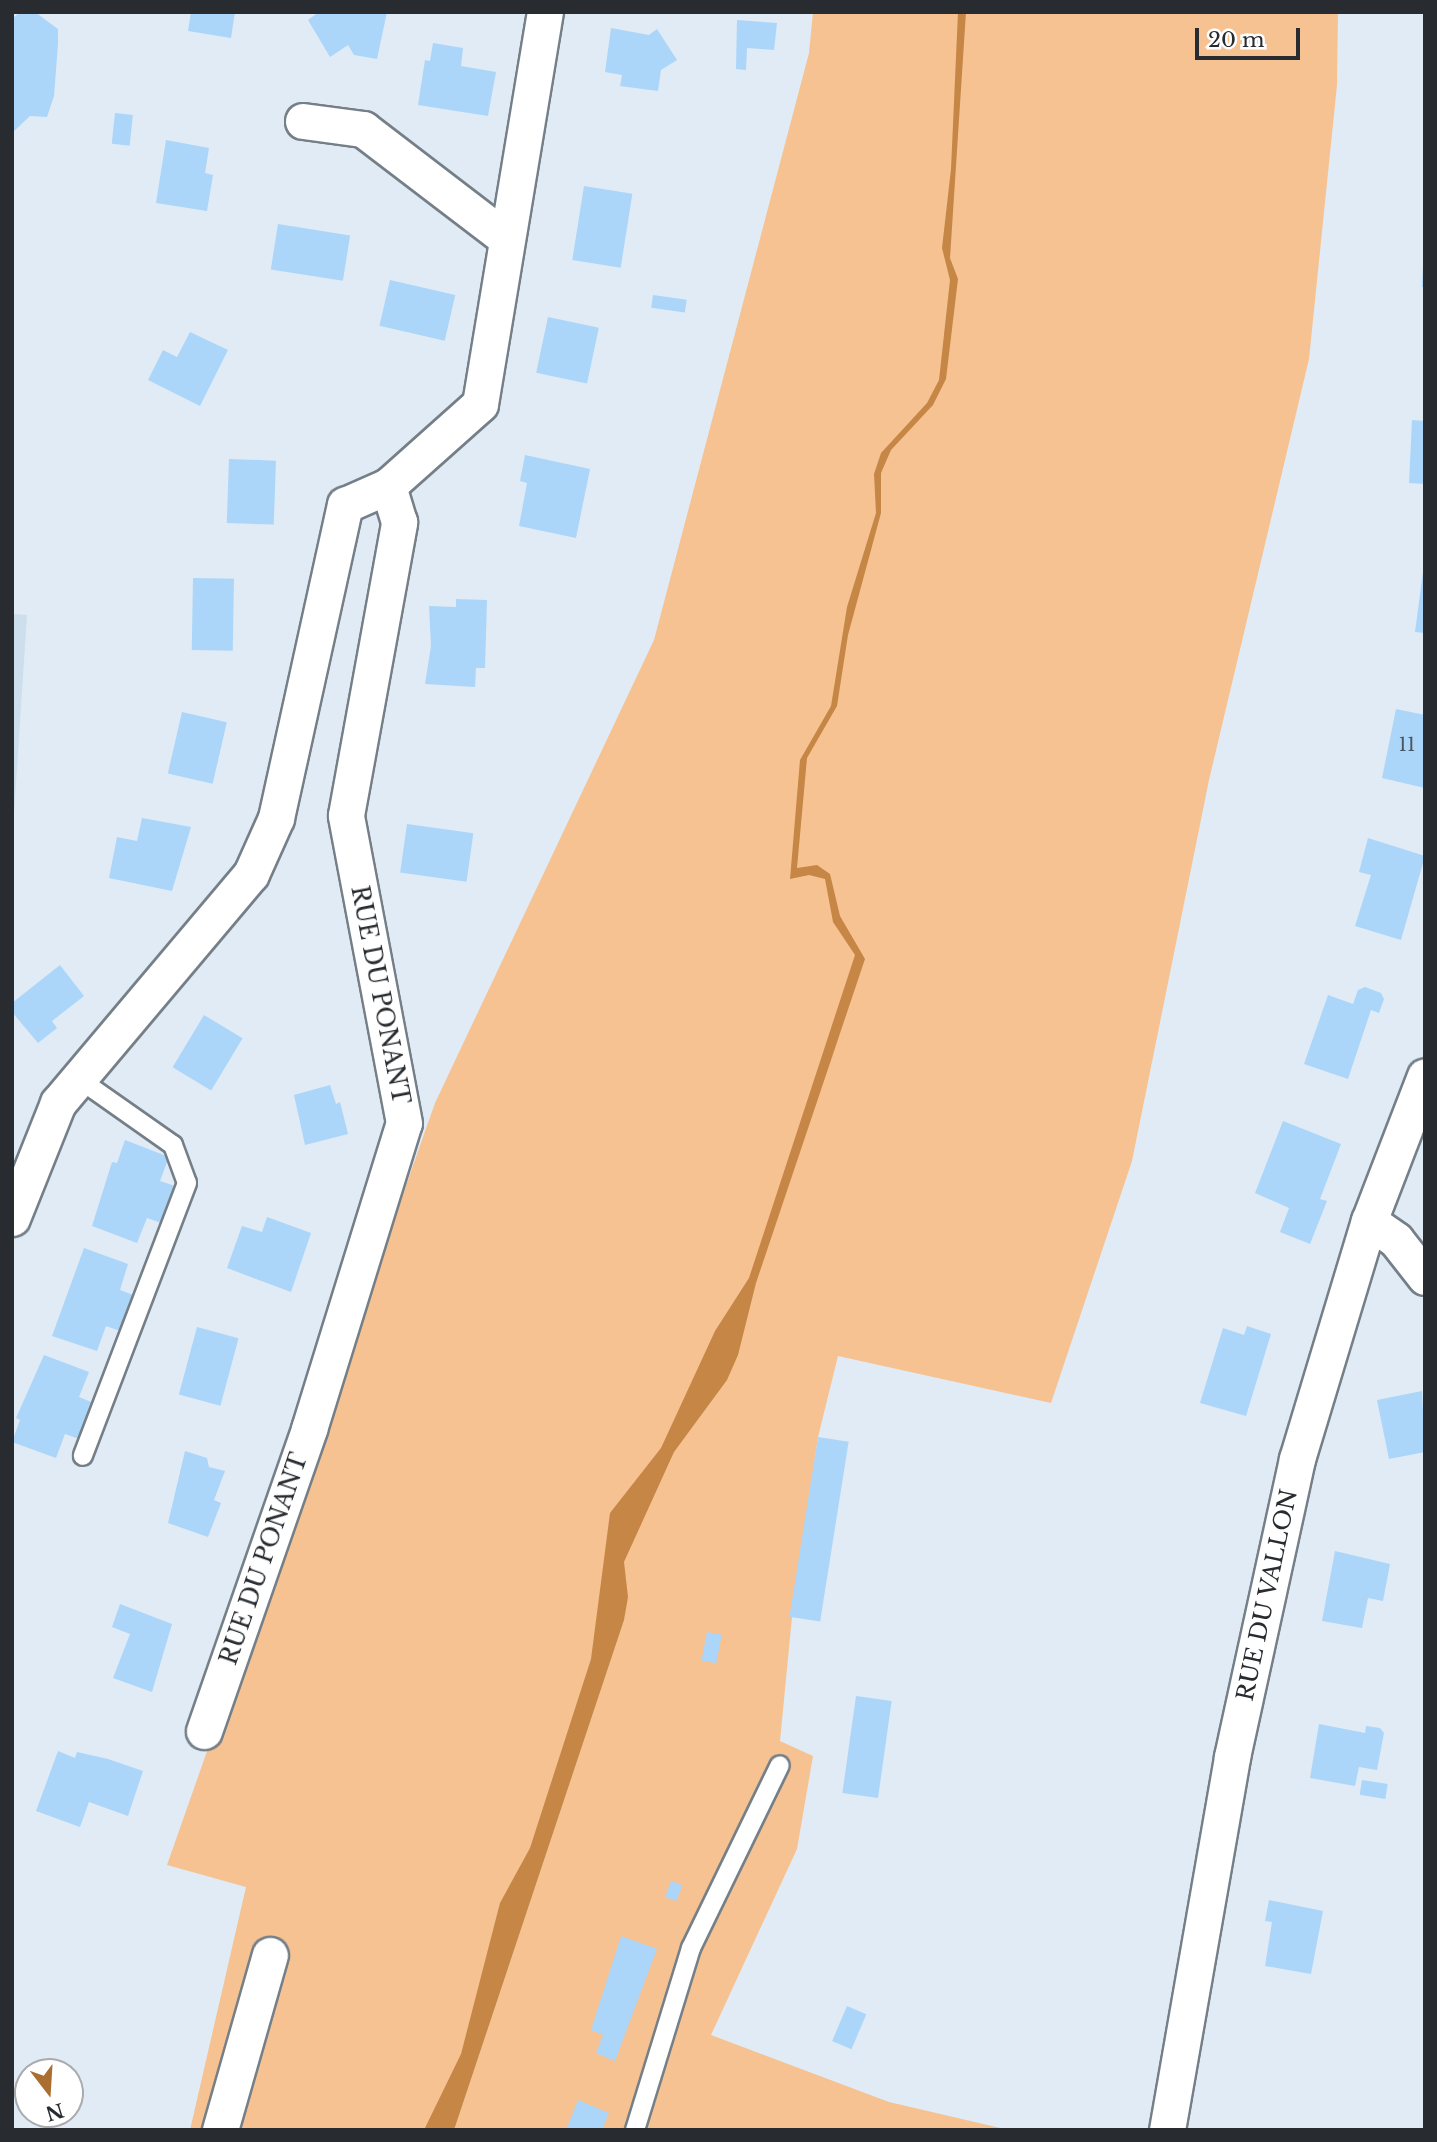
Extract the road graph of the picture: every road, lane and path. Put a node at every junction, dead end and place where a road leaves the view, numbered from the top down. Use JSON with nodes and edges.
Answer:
{"nodes":[{"id":1,"x":545,"y":12,"type":"edge"},
{"id":2,"x":303,"y":121,"type":"dead end"},
{"id":3,"x":507,"y":239,"type":"junction"},
{"id":4,"x":388,"y":486,"type":"junction"},
{"id":5,"x":1425,"y":1076,"type":"edge"},
{"id":6,"x":79,"y":1079,"type":"junction"},
{"id":7,"x":12,"y":1218,"type":"edge"},
{"id":8,"x":1369,"y":1222,"type":"junction"},
{"id":9,"x":1425,"y":1277,"type":"edge"},
{"id":10,"x":83,"y":1456,"type":"dead end"},
{"id":11,"x":204,"y":1731,"type":"dead end"},
{"id":12,"x":780,"y":1765,"type":"dead end"},
{"id":13,"x":270,"y":1955,"type":"dead end"},
{"id":14,"x":220,"y":2130,"type":"edge"},
{"id":15,"x":635,"y":2130,"type":"edge"},
{"id":16,"x":1167,"y":2130,"type":"edge"}],
"edges":[{"from":1,"to":3,"type":"street"},
{"from":2,"to":3,"type":"street"},
{"from":3,"to":4,"type":"street"},
{"from":4,"to":6,"type":"street"},
{"from":4,"to":11,"type":"street","name":"RUE DU PONANT"},
{"from":5,"to":8,"type":"street","name":"RUE DU VALLON"},
{"from":6,"to":7,"type":"street"},
{"from":6,"to":10,"type":"lane"},
{"from":8,"to":9,"type":"street"},
{"from":8,"to":16,"type":"street","name":"RUE DU VALLON"},
{"from":12,"to":15,"type":"lane"},
{"from":13,"to":14,"type":"street"}]}
